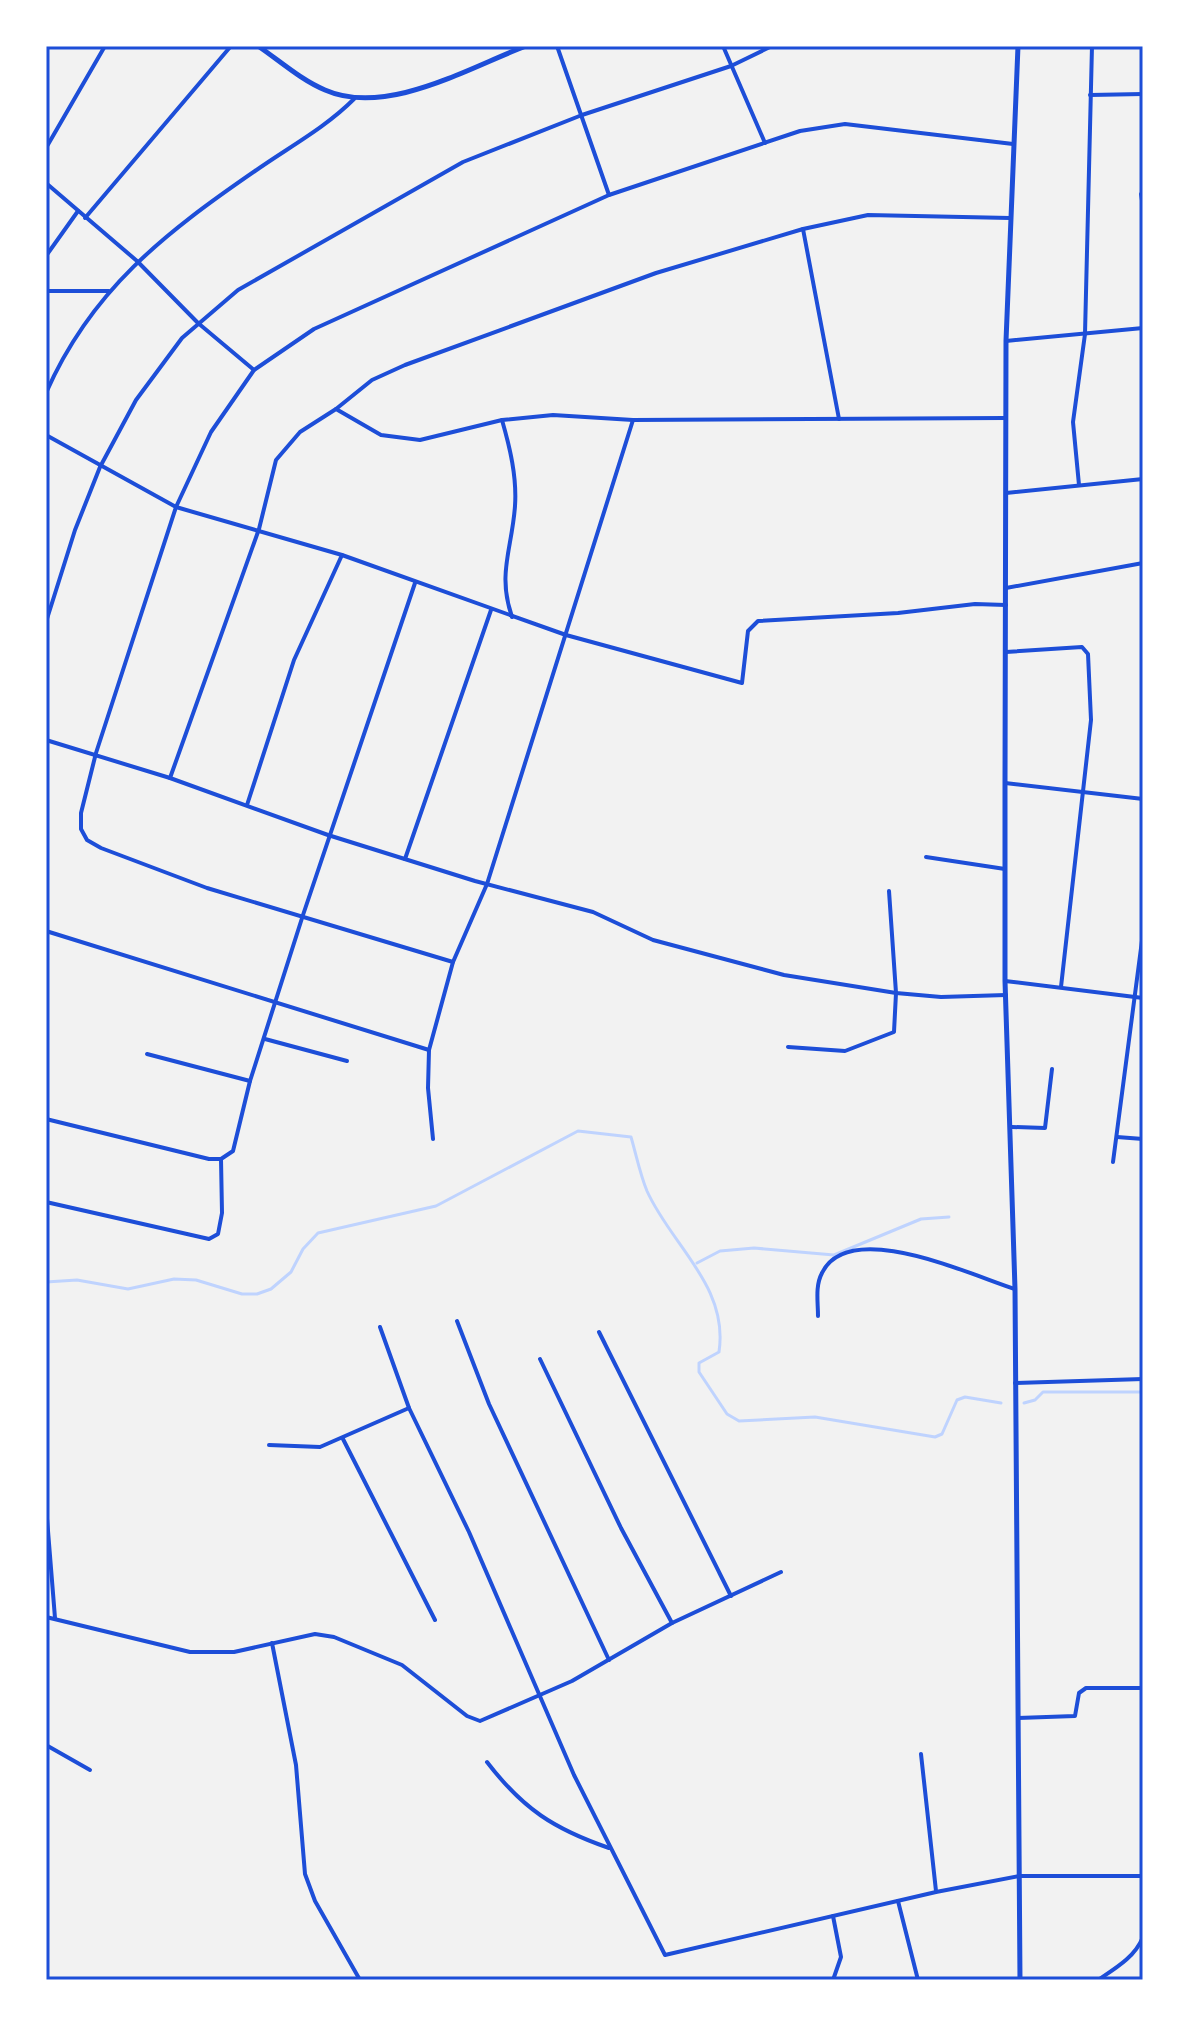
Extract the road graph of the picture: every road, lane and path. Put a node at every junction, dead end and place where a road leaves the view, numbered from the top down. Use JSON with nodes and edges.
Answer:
{"nodes":[{"id":1,"x":105,"y":46,"type":"edge"},
{"id":2,"x":231,"y":46,"type":"edge"},
{"id":3,"x":258,"y":46,"type":"edge"},
{"id":4,"x":526,"y":46,"type":"edge"},
{"id":5,"x":557,"y":46,"type":"edge"},
{"id":6,"x":723,"y":46,"type":"edge"},
{"id":7,"x":772,"y":46,"type":"edge"},
{"id":8,"x":1018,"y":46,"type":"edge"},
{"id":9,"x":1092,"y":46,"type":"edge"},
{"id":10,"x":731,"y":66,"type":"junction"},
{"id":11,"x":1143,"y":94,"type":"edge"},
{"id":12,"x":1090,"y":95,"type":"junction"},
{"id":13,"x":354,"y":99,"type":"junction"},
{"id":14,"x":582,"y":115,"type":"junction"},
{"id":15,"x":765,"y":143,"type":"junction"},
{"id":16,"x":1013,"y":144,"type":"junction"},
{"id":17,"x":46,"y":148,"type":"edge"},
{"id":18,"x":46,"y":183,"type":"edge"},
{"id":19,"x":1141,"y":194,"type":"edge"},
{"id":20,"x":609,"y":195,"type":"junction"},
{"id":21,"x":1143,"y":207,"type":"edge"},
{"id":22,"x":78,"y":211,"type":"junction"},
{"id":23,"x":85,"y":218,"type":"junction"},
{"id":24,"x":1010,"y":218,"type":"junction"},
{"id":25,"x":803,"y":229,"type":"junction"},
{"id":26,"x":46,"y":256,"type":"edge"},
{"id":27,"x":137,"y":261,"type":"junction"},
{"id":28,"x":46,"y":291,"type":"edge"},
{"id":29,"x":109,"y":291,"type":"junction"},
{"id":30,"x":198,"y":323,"type":"junction"},
{"id":31,"x":1143,"y":328,"type":"edge"},
{"id":32,"x":1085,"y":334,"type":"junction"},
{"id":33,"x":1006,"y":341,"type":"junction"},
{"id":34,"x":254,"y":370,"type":"junction"},
{"id":35,"x":46,"y":393,"type":"edge"},
{"id":36,"x":336,"y":409,"type":"junction"},
{"id":37,"x":1005,"y":418,"type":"junction"},
{"id":38,"x":839,"y":419,"type":"junction"},
{"id":39,"x":502,"y":420,"type":"junction"},
{"id":40,"x":633,"y":420,"type":"junction"},
{"id":41,"x":46,"y":435,"type":"edge"},
{"id":42,"x":100,"y":467,"type":"junction"},
{"id":43,"x":1143,"y":479,"type":"edge"},
{"id":44,"x":1079,"y":485,"type":"junction"},
{"id":45,"x":1005,"y":493,"type":"junction"},
{"id":46,"x":176,"y":507,"type":"junction"},
{"id":47,"x":259,"y":529,"type":"junction"},
{"id":48,"x":342,"y":555,"type":"junction"},
{"id":49,"x":1143,"y":563,"type":"edge"},
{"id":50,"x":415,"y":583,"type":"junction"},
{"id":51,"x":1006,"y":588,"type":"junction"},
{"id":52,"x":1006,"y":605,"type":"junction"},
{"id":53,"x":491,"y":610,"type":"junction"},
{"id":54,"x":512,"y":617,"type":"junction"},
{"id":55,"x":46,"y":622,"type":"edge"},
{"id":56,"x":566,"y":635,"type":"junction"},
{"id":57,"x":1006,"y":652,"type":"junction"},
{"id":58,"x":46,"y":740,"type":"edge"},
{"id":59,"x":96,"y":753,"type":"junction"},
{"id":60,"x":170,"y":778,"type":"junction"},
{"id":61,"x":1005,"y":783,"type":"junction"},
{"id":62,"x":1084,"y":791,"type":"junction"},
{"id":63,"x":1143,"y":799,"type":"edge"},
{"id":64,"x":247,"y":805,"type":"junction"},
{"id":65,"x":328,"y":835,"type":"junction"},
{"id":66,"x":926,"y":857,"type":"dead end"},
{"id":67,"x":405,"y":859,"type":"junction"},
{"id":68,"x":1005,"y":869,"type":"junction"},
{"id":69,"x":487,"y":884,"type":"junction"},
{"id":70,"x":889,"y":891,"type":"dead end"},
{"id":71,"x":303,"y":915,"type":"junction"},
{"id":72,"x":46,"y":931,"type":"edge"},
{"id":73,"x":1143,"y":933,"type":"edge"},
{"id":74,"x":453,"y":962,"type":"junction"},
{"id":75,"x":1005,"y":981,"type":"junction"},
{"id":76,"x":1061,"y":987,"type":"junction"},
{"id":77,"x":896,"y":993,"type":"junction"},
{"id":78,"x":1006,"y":995,"type":"junction"},
{"id":79,"x":1134,"y":997,"type":"junction"},
{"id":80,"x":1143,"y":998,"type":"edge"},
{"id":81,"x":276,"y":1002,"type":"junction"},
{"id":82,"x":264,"y":1039,"type":"junction"},
{"id":83,"x":788,"y":1047,"type":"dead end"},
{"id":84,"x":429,"y":1050,"type":"junction"},
{"id":85,"x":147,"y":1054,"type":"dead end"},
{"id":86,"x":347,"y":1061,"type":"dead end"},
{"id":87,"x":1052,"y":1069,"type":"dead end"},
{"id":88,"x":250,"y":1081,"type":"junction"},
{"id":89,"x":46,"y":1119,"type":"edge"},
{"id":90,"x":1012,"y":1127,"type":"junction"},
{"id":91,"x":1117,"y":1137,"type":"junction"},
{"id":92,"x":433,"y":1139,"type":"dead end"},
{"id":93,"x":1143,"y":1139,"type":"edge"},
{"id":94,"x":221,"y":1159,"type":"junction"},
{"id":95,"x":1113,"y":1162,"type":"dead end"},
{"id":96,"x":46,"y":1202,"type":"edge"},
{"id":97,"x":1015,"y":1289,"type":"junction"},
{"id":98,"x":818,"y":1316,"type":"dead end"},
{"id":99,"x":457,"y":1321,"type":"dead end"},
{"id":100,"x":380,"y":1327,"type":"dead end"},
{"id":101,"x":599,"y":1332,"type":"dead end"},
{"id":102,"x":540,"y":1359,"type":"dead end"},
{"id":103,"x":1143,"y":1379,"type":"edge"},
{"id":104,"x":1015,"y":1383,"type":"junction"},
{"id":105,"x":409,"y":1408,"type":"junction"},
{"id":106,"x":343,"y":1439,"type":"junction"},
{"id":107,"x":269,"y":1445,"type":"dead end"},
{"id":108,"x":46,"y":1506,"type":"edge"},
{"id":109,"x":781,"y":1572,"type":"dead end"},
{"id":110,"x":731,"y":1596,"type":"junction"},
{"id":111,"x":46,"y":1617,"type":"edge"},
{"id":112,"x":55,"y":1618,"type":"junction"},
{"id":113,"x":435,"y":1620,"type":"dead end"},
{"id":114,"x":672,"y":1623,"type":"junction"},
{"id":115,"x":272,"y":1643,"type":"junction"},
{"id":116,"x":609,"y":1660,"type":"junction"},
{"id":117,"x":1143,"y":1688,"type":"edge"},
{"id":118,"x":540,"y":1696,"type":"junction"},
{"id":119,"x":1018,"y":1718,"type":"junction"},
{"id":120,"x":46,"y":1745,"type":"edge"},
{"id":121,"x":921,"y":1754,"type":"dead end"},
{"id":122,"x":487,"y":1762,"type":"dead end"},
{"id":123,"x":90,"y":1770,"type":"dead end"},
{"id":124,"x":609,"y":1848,"type":"junction"},
{"id":125,"x":1019,"y":1876,"type":"junction"},
{"id":126,"x":1143,"y":1876,"type":"edge"},
{"id":127,"x":936,"y":1892,"type":"junction"},
{"id":128,"x":898,"y":1901,"type":"junction"},
{"id":129,"x":833,"y":1916,"type":"junction"},
{"id":130,"x":1143,"y":1937,"type":"edge"},
{"id":131,"x":360,"y":1980,"type":"edge"},
{"id":132,"x":833,"y":1980,"type":"edge"},
{"id":133,"x":918,"y":1980,"type":"edge"},
{"id":134,"x":1020,"y":1980,"type":"edge"},
{"id":135,"x":1098,"y":1980,"type":"edge"}],
"edges":[{"from":1,"to":17,"type":"street"},
{"from":2,"to":23,"type":"street"},
{"from":3,"to":13,"type":"main road"},
{"from":4,"to":13,"type":"main road"},
{"from":5,"to":14,"type":"street"},
{"from":6,"to":10,"type":"street"},
{"from":7,"to":10,"type":"street"},
{"from":8,"to":16,"type":"main road"},
{"from":9,"to":12,"type":"street"},
{"from":10,"to":14,"type":"street"},
{"from":10,"to":15,"type":"street"},
{"from":11,"to":12,"type":"street"},
{"from":12,"to":32,"type":"street"},
{"from":13,"to":27,"type":"street"},
{"from":14,"to":20,"type":"street"},
{"from":14,"to":30,"type":"street"},
{"from":15,"to":16,"type":"street"},
{"from":15,"to":20,"type":"street"},
{"from":16,"to":24,"type":"main road"},
{"from":18,"to":22,"type":"street"},
{"from":19,"to":21,"type":"street"},
{"from":20,"to":34,"type":"street"},
{"from":22,"to":23,"type":"street"},
{"from":22,"to":26,"type":"street"},
{"from":23,"to":27,"type":"street"},
{"from":24,"to":25,"type":"street"},
{"from":24,"to":33,"type":"main road"},
{"from":25,"to":36,"type":"street"},
{"from":25,"to":38,"type":"street"},
{"from":27,"to":29,"type":"street"},
{"from":27,"to":30,"type":"street"},
{"from":28,"to":29,"type":"street"},
{"from":29,"to":35,"type":"street"},
{"from":30,"to":34,"type":"street"},
{"from":30,"to":42,"type":"street"},
{"from":31,"to":32,"type":"street"},
{"from":32,"to":33,"type":"street"},
{"from":32,"to":44,"type":"street"},
{"from":33,"to":37,"type":"main road"},
{"from":34,"to":46,"type":"street"},
{"from":36,"to":39,"type":"street"},
{"from":36,"to":47,"type":"street"},
{"from":37,"to":38,"type":"street"},
{"from":37,"to":45,"type":"main road"},
{"from":38,"to":40,"type":"street"},
{"from":39,"to":40,"type":"street"},
{"from":39,"to":54,"type":"street"},
{"from":40,"to":56,"type":"street"},
{"from":41,"to":42,"type":"street"},
{"from":42,"to":46,"type":"street"},
{"from":42,"to":55,"type":"street"},
{"from":43,"to":44,"type":"street"},
{"from":44,"to":45,"type":"street"},
{"from":45,"to":51,"type":"main road"},
{"from":46,"to":47,"type":"street"},
{"from":46,"to":59,"type":"street"},
{"from":47,"to":48,"type":"street"},
{"from":47,"to":60,"type":"street"},
{"from":48,"to":50,"type":"street"},
{"from":48,"to":64,"type":"street"},
{"from":49,"to":51,"type":"street"},
{"from":50,"to":53,"type":"street"},
{"from":50,"to":65,"type":"street"},
{"from":51,"to":52,"type":"main road"},
{"from":52,"to":56,"type":"street"},
{"from":52,"to":57,"type":"main road"},
{"from":53,"to":54,"type":"street"},
{"from":53,"to":67,"type":"street"},
{"from":54,"to":56,"type":"street"},
{"from":56,"to":69,"type":"street"},
{"from":57,"to":61,"type":"main road"},
{"from":57,"to":62,"type":"street"},
{"from":58,"to":59,"type":"street"},
{"from":59,"to":60,"type":"street"},
{"from":59,"to":71,"type":"street"},
{"from":60,"to":64,"type":"street"},
{"from":61,"to":62,"type":"street"},
{"from":61,"to":68,"type":"main road"},
{"from":62,"to":63,"type":"street"},
{"from":62,"to":76,"type":"street"},
{"from":64,"to":65,"type":"street"},
{"from":65,"to":67,"type":"street"},
{"from":65,"to":71,"type":"street"},
{"from":66,"to":68,"type":"street"},
{"from":67,"to":69,"type":"street"},
{"from":68,"to":75,"type":"main road"},
{"from":69,"to":74,"type":"street"},
{"from":69,"to":77,"type":"street"},
{"from":70,"to":77,"type":"street"},
{"from":71,"to":74,"type":"street"},
{"from":71,"to":81,"type":"street"},
{"from":72,"to":81,"type":"street"},
{"from":73,"to":79,"type":"street"},
{"from":74,"to":84,"type":"street"},
{"from":75,"to":76,"type":"street"},
{"from":75,"to":78,"type":"main road"},
{"from":76,"to":79,"type":"street"},
{"from":77,"to":78,"type":"street"},
{"from":77,"to":83,"type":"street"},
{"from":78,"to":90,"type":"main road"},
{"from":79,"to":80,"type":"street"},
{"from":79,"to":91,"type":"street"},
{"from":81,"to":82,"type":"street"},
{"from":81,"to":84,"type":"street"},
{"from":82,"to":86,"type":"street"},
{"from":82,"to":88,"type":"street"},
{"from":84,"to":92,"type":"street"},
{"from":85,"to":88,"type":"street"},
{"from":87,"to":90,"type":"street"},
{"from":88,"to":94,"type":"street"},
{"from":89,"to":94,"type":"street"},
{"from":90,"to":97,"type":"main road"},
{"from":91,"to":93,"type":"street"},
{"from":91,"to":95,"type":"street"},
{"from":94,"to":96,"type":"street"},
{"from":97,"to":98,"type":"street"},
{"from":97,"to":104,"type":"main road"},
{"from":99,"to":116,"type":"street"},
{"from":100,"to":105,"type":"street"},
{"from":101,"to":110,"type":"street"},
{"from":102,"to":114,"type":"street"},
{"from":103,"to":104,"type":"street"},
{"from":104,"to":119,"type":"main road"},
{"from":105,"to":106,"type":"street"},
{"from":105,"to":118,"type":"street"},
{"from":106,"to":107,"type":"street"},
{"from":106,"to":113,"type":"street"},
{"from":108,"to":112,"type":"street"},
{"from":109,"to":110,"type":"street"},
{"from":110,"to":114,"type":"street"},
{"from":111,"to":112,"type":"street"},
{"from":112,"to":115,"type":"street"},
{"from":114,"to":116,"type":"street"},
{"from":115,"to":118,"type":"street"},
{"from":115,"to":131,"type":"street"},
{"from":116,"to":118,"type":"street"},
{"from":117,"to":119,"type":"street"},
{"from":118,"to":124,"type":"street"},
{"from":119,"to":125,"type":"main road"},
{"from":120,"to":123,"type":"street"},
{"from":121,"to":127,"type":"street"},
{"from":122,"to":124,"type":"street"},
{"from":124,"to":129,"type":"street"},
{"from":125,"to":126,"type":"street"},
{"from":125,"to":127,"type":"street"},
{"from":125,"to":134,"type":"main road"},
{"from":127,"to":128,"type":"street"},
{"from":128,"to":129,"type":"street"},
{"from":128,"to":133,"type":"street"},
{"from":129,"to":132,"type":"street"},
{"from":130,"to":135,"type":"street"}]}
